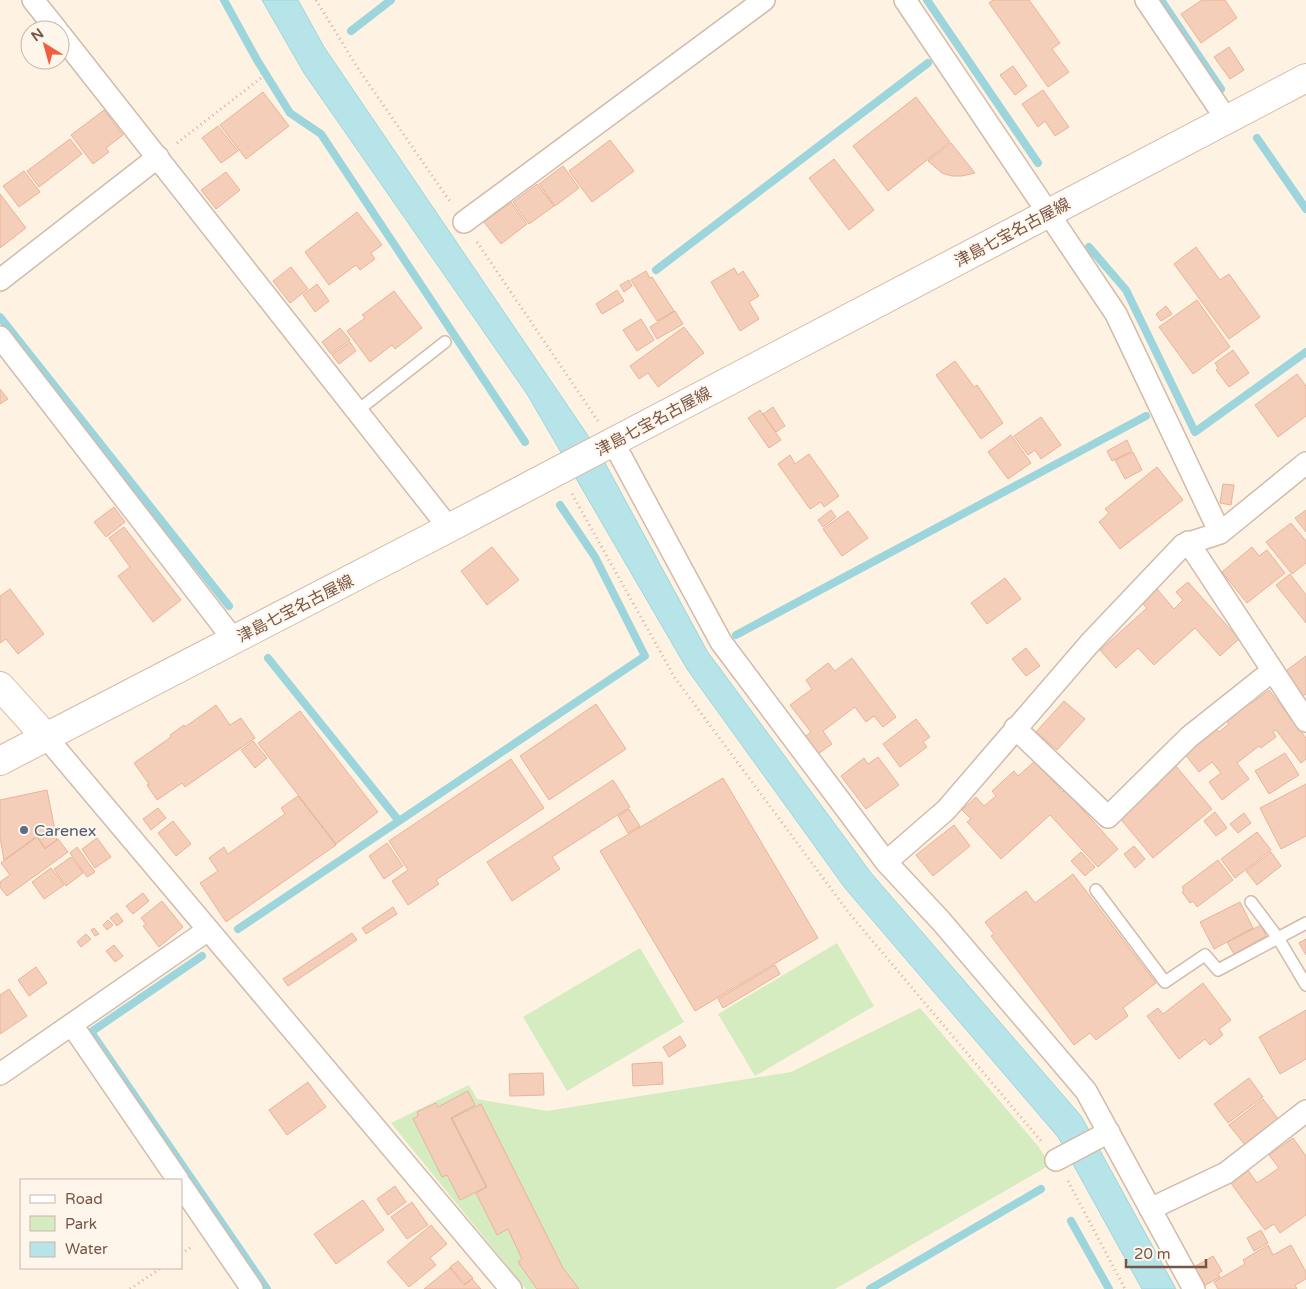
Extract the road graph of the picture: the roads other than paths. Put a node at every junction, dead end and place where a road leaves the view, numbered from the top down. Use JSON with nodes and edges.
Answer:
{"nodes":[{"id":1,"x":33,"y":0,"type":"edge"},
{"id":2,"x":764,"y":0,"type":"edge"},
{"id":3,"x":905,"y":0,"type":"edge"},
{"id":4,"x":1146,"y":0,"type":"edge"},
{"id":5,"x":49,"y":20,"type":"edge"},
{"id":6,"x":70,"y":47,"type":"edge"},
{"id":7,"x":1306,"y":78,"type":"edge"},
{"id":8,"x":1227,"y":120,"type":"junction"},
{"id":9,"x":158,"y":157,"type":"junction"},
{"id":10,"x":1049,"y":213,"type":"junction"},
{"id":11,"x":464,"y":222,"type":"road end"},
{"id":12,"x":0,"y":280,"type":"edge"},
{"id":13,"x":0,"y":337,"type":"edge"},
{"id":14,"x":445,"y":342,"type":"dead end"},
{"id":15,"x":357,"y":411,"type":"junction"},
{"id":16,"x":609,"y":444,"type":"junction"},
{"id":17,"x":1306,"y":463,"type":"edge"},
{"id":18,"x":449,"y":528,"type":"junction"},
{"id":19,"x":1220,"y":533,"type":"junction"},
{"id":20,"x":1188,"y":542,"type":"junction"},
{"id":21,"x":234,"y":640,"type":"junction"},
{"id":22,"x":1272,"y":671,"type":"junction"},
{"id":23,"x":0,"y":686,"type":"edge"},
{"id":24,"x":1306,"y":721,"type":"edge"},
{"id":25,"x":1015,"y":728,"type":"junction"},
{"id":26,"x":46,"y":737,"type":"junction"},
{"id":27,"x":0,"y":761,"type":"edge"},
{"id":28,"x":886,"y":862,"type":"junction"},
{"id":29,"x":1096,"y":890,"type":"dead end"},
{"id":30,"x":1251,"y":902,"type":"dead end"},
{"id":31,"x":1306,"y":923,"type":"edge"},
{"id":32,"x":208,"y":930,"type":"junction"},
{"id":33,"x":1278,"y":938,"type":"junction"},
{"id":34,"x":1306,"y":984,"type":"edge"},
{"id":35,"x":72,"y":1025,"type":"junction"},
{"id":36,"x":0,"y":1074,"type":"edge"},
{"id":37,"x":1306,"y":1111,"type":"edge"},
{"id":38,"x":1104,"y":1134,"type":"junction"},
{"id":39,"x":1061,"y":1157,"type":"road end"},
{"id":40,"x":177,"y":1179,"type":"edge"},
{"id":41,"x":182,"y":1187,"type":"edge"},
{"id":42,"x":1150,"y":1209,"type":"junction"},
{"id":43,"x":252,"y":1289,"type":"edge"},
{"id":44,"x":511,"y":1289,"type":"edge"},
{"id":45,"x":1194,"y":1289,"type":"edge"}],
"edges":[{"from":1,"to":5,"type":"street"},
{"from":2,"to":11,"type":"street"},
{"from":3,"to":10,"type":"street"},
{"from":4,"to":8,"type":"street"},
{"from":6,"to":9,"type":"street"},
{"from":7,"to":8,"type":"main road","name":"津島七宝名古屋線"},
{"from":8,"to":10,"type":"main road","name":"津島七宝名古屋線"},
{"from":9,"to":12,"type":"street"},
{"from":9,"to":15,"type":"street"},
{"from":10,"to":16,"type":"main road","name":"津島七宝名古屋線"},
{"from":10,"to":19,"type":"street"},
{"from":13,"to":21,"type":"street"},
{"from":14,"to":15,"type":"lane"},
{"from":15,"to":18,"type":"street"},
{"from":16,"to":18,"type":"main road","name":"津島七宝名古屋線"},
{"from":16,"to":28,"type":"street"},
{"from":17,"to":19,"type":"street"},
{"from":18,"to":21,"type":"main road","name":"津島七宝名古屋線"},
{"from":19,"to":20,"type":"street"},
{"from":20,"to":22,"type":"street"},
{"from":20,"to":25,"type":"street"},
{"from":21,"to":26,"type":"main road","name":"津島七宝名古屋線"},
{"from":22,"to":24,"type":"street"},
{"from":22,"to":25,"type":"street"},
{"from":23,"to":26,"type":"main road"},
{"from":25,"to":28,"type":"street"},
{"from":26,"to":27,"type":"main road","name":"津島七宝名古屋線"},
{"from":26,"to":32,"type":"street"},
{"from":28,"to":38,"type":"street"},
{"from":29,"to":33,"type":"lane"},
{"from":30,"to":33,"type":"lane"},
{"from":31,"to":33,"type":"lane"},
{"from":32,"to":35,"type":"street"},
{"from":32,"to":44,"type":"street"},
{"from":33,"to":34,"type":"lane"},
{"from":35,"to":36,"type":"street"},
{"from":35,"to":40,"type":"street"},
{"from":37,"to":42,"type":"street"},
{"from":38,"to":39,"type":"street"},
{"from":38,"to":42,"type":"street"},
{"from":41,"to":43,"type":"street"},
{"from":42,"to":45,"type":"street"}]}
